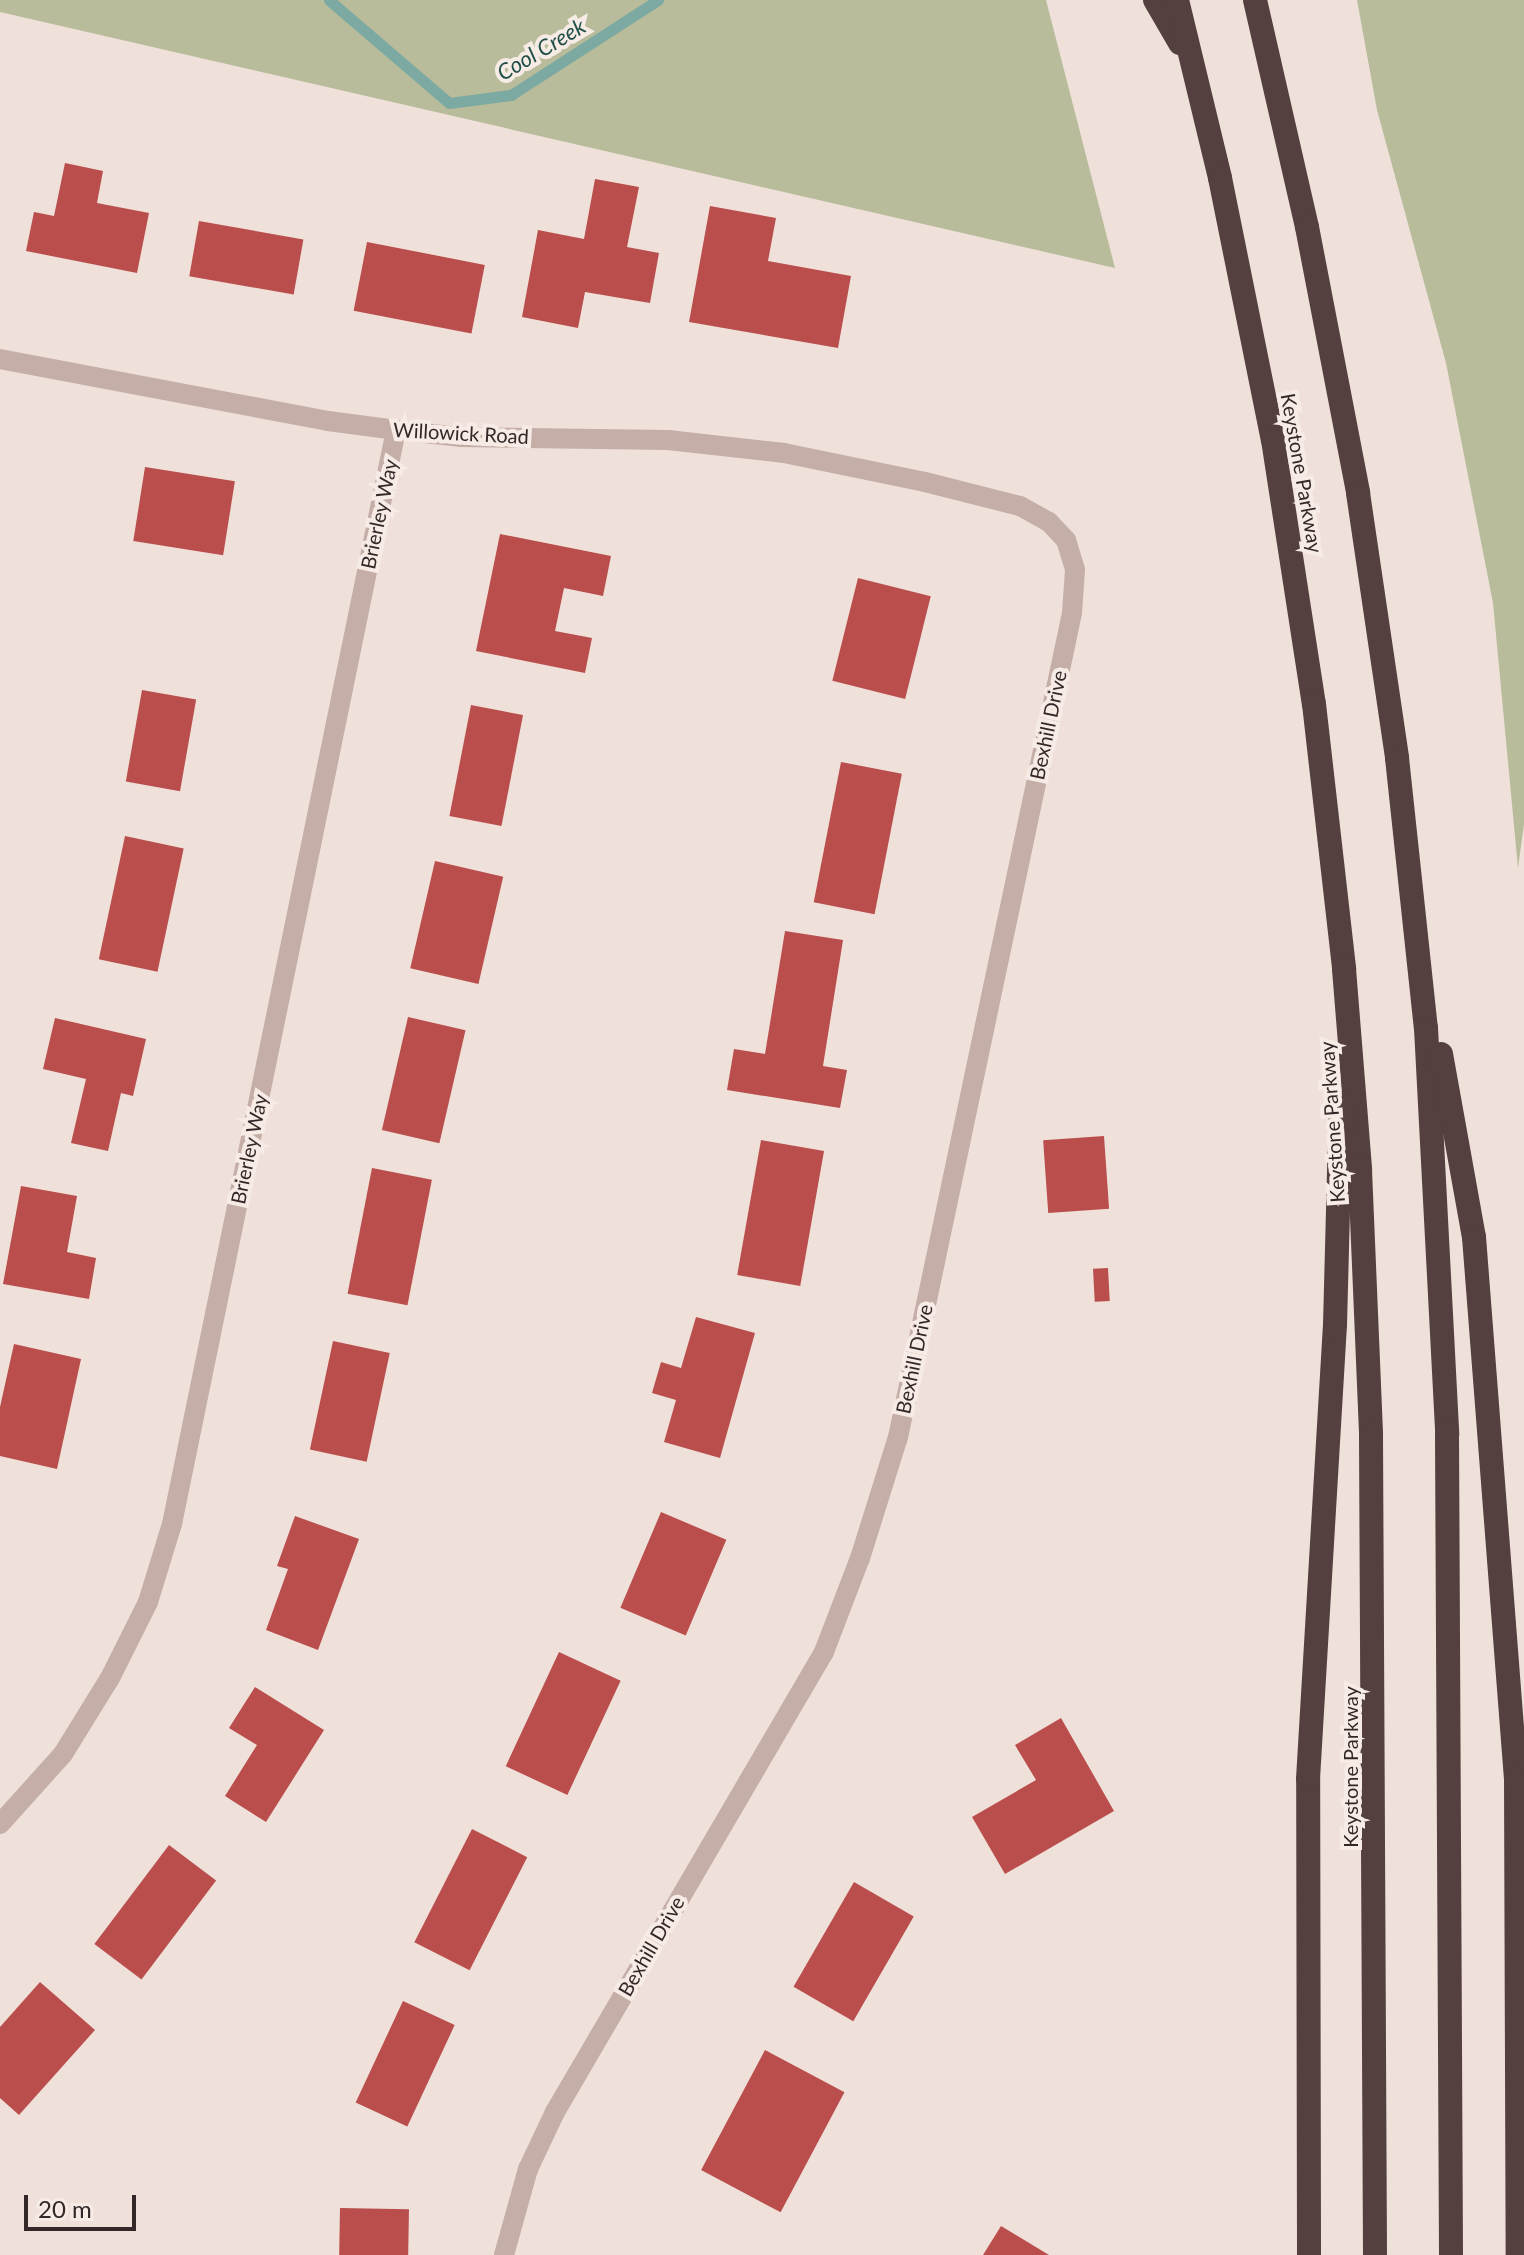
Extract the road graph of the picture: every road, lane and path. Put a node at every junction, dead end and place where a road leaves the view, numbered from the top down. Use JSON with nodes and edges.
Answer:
{"nodes":[{"id":1,"x":1155,"y":0,"type":"edge"},
{"id":2,"x":1177,"y":0,"type":"edge"},
{"id":3,"x":1258,"y":0,"type":"edge"},
{"id":4,"x":1195,"y":70,"type":"junction"},
{"id":5,"x":0,"y":359,"type":"edge"},
{"id":6,"x":396,"y":430,"type":"junction"},
{"id":7,"x":925,"y":482,"type":"joint"},
{"id":8,"x":1413,"y":895,"type":"junction"},
{"id":9,"x":1344,"y":969,"type":"junction"},
{"id":10,"x":0,"y":1824,"type":"edge"},
{"id":11,"x":504,"y":2255,"type":"edge"},
{"id":12,"x":1309,"y":2255,"type":"edge"},
{"id":13,"x":1375,"y":2255,"type":"edge"},
{"id":14,"x":1451,"y":2255,"type":"edge"},
{"id":15,"x":1518,"y":2255,"type":"edge"}],
"edges":[{"from":1,"to":4,"type":"highway"},
{"from":2,"to":4,"type":"highway","name":"Keystone Parkway"},
{"from":3,"to":8,"type":"highway"},
{"from":4,"to":9,"type":"highway","name":"Keystone Parkway"},
{"from":5,"to":6,"type":"street","name":"Willowick Road"},
{"from":6,"to":7,"type":"street","name":"Willowick Road"},
{"from":6,"to":10,"type":"street","name":"Brierley Way"},
{"from":7,"to":11,"type":"street","name":"Bexhill Drive"},
{"from":8,"to":14,"type":"highway"},
{"from":8,"to":15,"type":"highway"},
{"from":9,"to":12,"type":"highway"},
{"from":9,"to":13,"type":"highway","name":"Keystone Parkway"}]}
